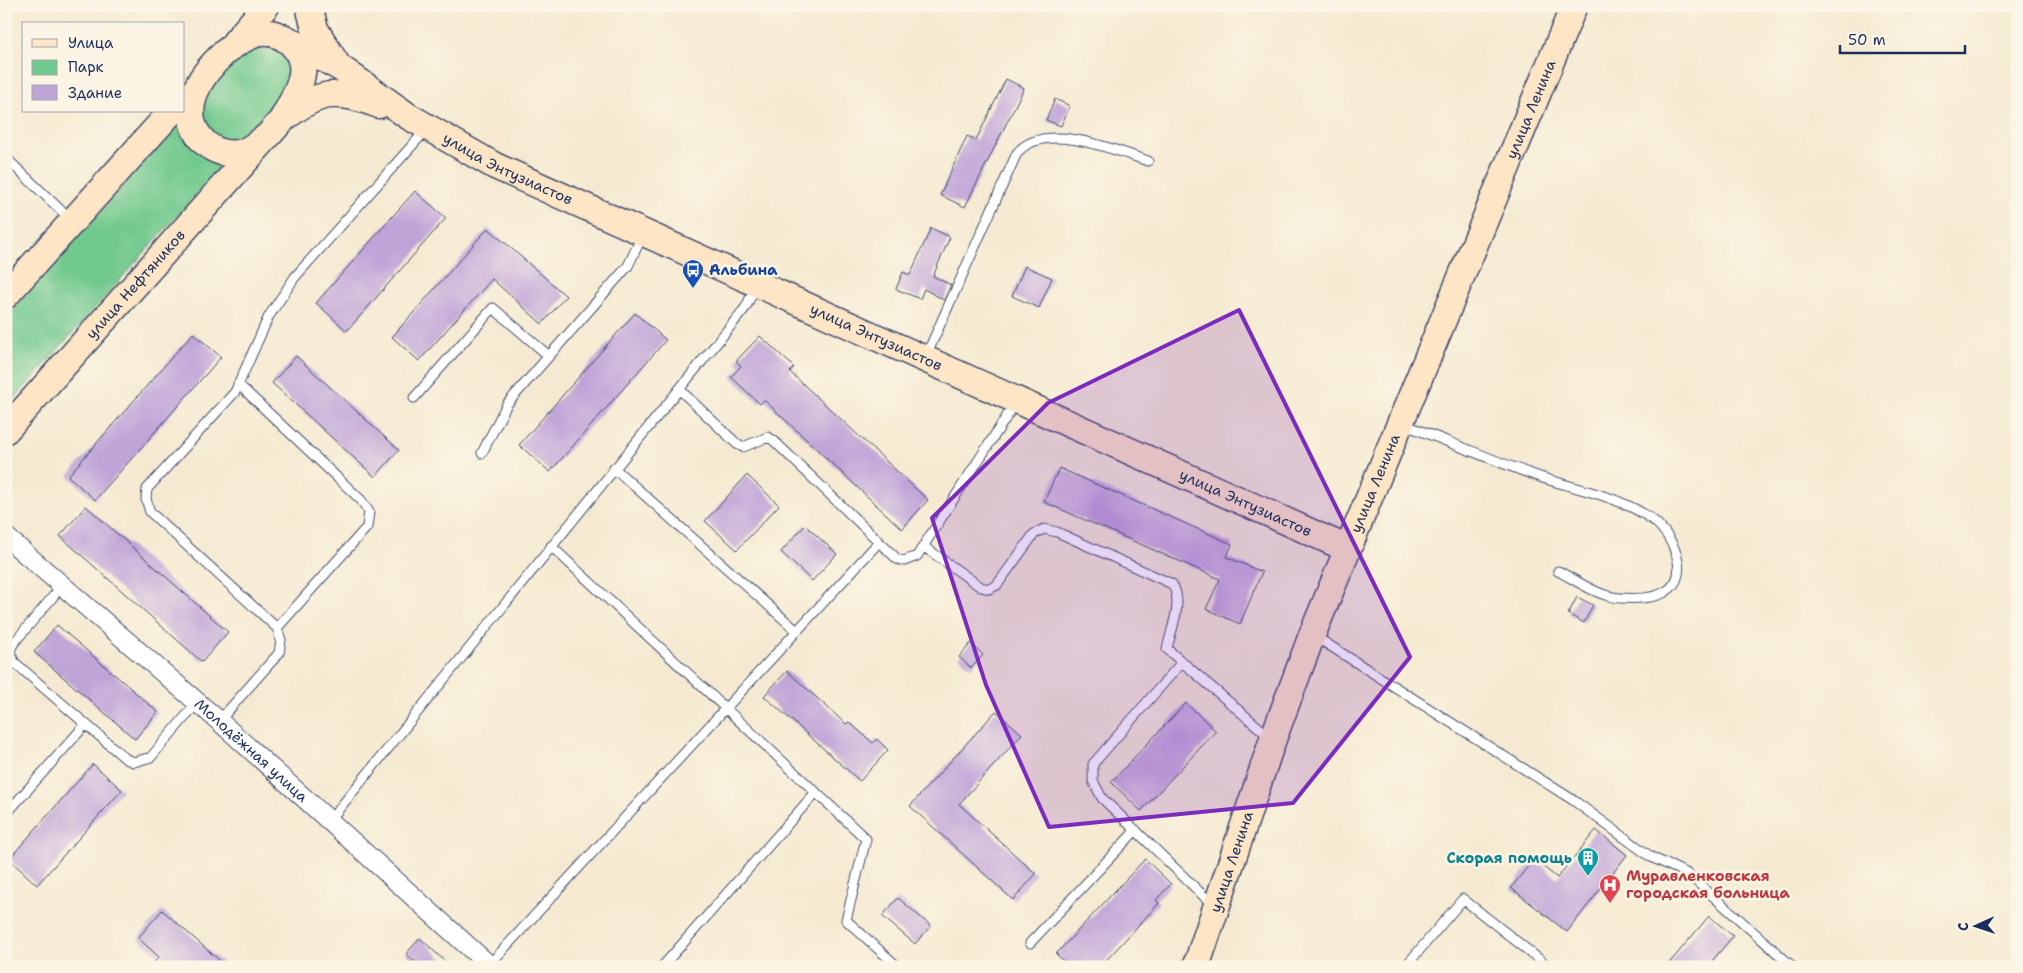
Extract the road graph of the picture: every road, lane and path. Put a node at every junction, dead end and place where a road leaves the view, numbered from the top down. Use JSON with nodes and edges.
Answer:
{"nodes":[{"id":1,"x":266,"y":6,"type":"edge"},
{"id":2,"x":305,"y":6,"type":"edge"},
{"id":3,"x":309,"y":6,"type":"edge"},
{"id":4,"x":1574,"y":6,"type":"edge"},
{"id":5,"x":296,"y":50,"type":"junction"},
{"id":6,"x":224,"y":54,"type":"junction"},
{"id":7,"x":339,"y":67,"type":"junction"},
{"id":8,"x":202,"y":79,"type":"junction"},
{"id":9,"x":185,"y":98,"type":"edge"},
{"id":10,"x":171,"y":112,"type":"edge"},
{"id":11,"x":418,"y":122,"type":"junction"},
{"id":12,"x":274,"y":129,"type":"junction"},
{"id":13,"x":6,"y":158,"type":"edge"},
{"id":14,"x":1148,"y":162,"type":"dead end"},
{"id":15,"x":72,"y":221,"type":"junction"},
{"id":16,"x":643,"y":234,"type":"junction"},
{"id":17,"x":757,"y":284,"type":"junction"},
{"id":18,"x":6,"y":295,"type":"edge"},
{"id":19,"x":549,"y":356,"type":"junction"},
{"id":20,"x":924,"y":359,"type":"junction"},
{"id":21,"x":238,"y":384,"type":"junction"},
{"id":22,"x":678,"y":389,"type":"junction"},
{"id":23,"x":414,"y":398,"type":"dead end"},
{"id":24,"x":1017,"y":400,"type":"junction"},
{"id":25,"x":1401,"y":423,"type":"junction"},
{"id":26,"x":6,"y":430,"type":"edge"},
{"id":27,"x":482,"y":453,"type":"dead end"},
{"id":28,"x":614,"y":468,"type":"junction"},
{"id":29,"x":6,"y":537,"type":"edge"},
{"id":30,"x":880,"y":542,"type":"junction"},
{"id":31,"x":551,"y":546,"type":"junction"},
{"id":32,"x":923,"y":546,"type":"junction"},
{"id":33,"x":1348,"y":550,"type":"junction"},
{"id":34,"x":1558,"y":571,"type":"dead end"},
{"id":35,"x":62,"y":586,"type":"junction"},
{"id":36,"x":277,"y":628,"type":"junction"},
{"id":37,"x":797,"y":631,"type":"junction"},
{"id":38,"x":1312,"y":635,"type":"junction"},
{"id":39,"x":14,"y":662,"type":"junction"},
{"id":40,"x":1182,"y":662,"type":"junction"},
{"id":41,"x":6,"y":670,"type":"edge"},
{"id":42,"x":197,"y":703,"type":"junction"},
{"id":43,"x":726,"y":708,"type":"junction"},
{"id":44,"x":219,"y":721,"type":"junction"},
{"id":45,"x":86,"y":724,"type":"junction"},
{"id":46,"x":1273,"y":739,"type":"junction"},
{"id":47,"x":816,"y":792,"type":"junction"},
{"id":48,"x":6,"y":814,"type":"edge"},
{"id":49,"x":330,"y":820,"type":"junction"},
{"id":50,"x":1136,"y":830,"type":"junction"},
{"id":51,"x":1216,"y":907,"type":"junction"},
{"id":52,"x":1030,"y":943,"type":"dead end"},
{"id":53,"x":490,"y":966,"type":"edge"},
{"id":54,"x":662,"y":967,"type":"edge"},
{"id":55,"x":898,"y":967,"type":"edge"},
{"id":56,"x":1196,"y":967,"type":"edge"},
{"id":57,"x":1405,"y":967,"type":"edge"},
{"id":58,"x":1549,"y":967,"type":"edge"},
{"id":59,"x":1793,"y":967,"type":"edge"}],
"edges":[{"from":1,"to":6,"type":"main road"},
{"from":2,"to":5,"type":"main road","name":"улица Нефтяников"},
{"from":3,"to":7,"type":"main road"},
{"from":4,"to":25,"type":"main road","name":"улица Ленина"},
{"from":5,"to":6,"type":"main road"},
{"from":5,"to":7,"type":"main road","name":"улица Энтузиастов"},
{"from":5,"to":12,"type":"main road","name":"улица Нефтяников"},
{"from":6,"to":8,"type":"main road"},
{"from":7,"to":11,"type":"main road","name":"улица Энтузиастов"},
{"from":8,"to":9,"type":"main road"},
{"from":8,"to":12,"type":"main road"},
{"from":10,"to":15,"type":"main road"},
{"from":11,"to":12,"type":"main road","name":"улица Энтузиастов"},
{"from":11,"to":16,"type":"main road","name":"улица Энтузиастов"},
{"from":11,"to":21,"type":"lane"},
{"from":12,"to":26,"type":"main road","name":"улица Нефтяников"},
{"from":13,"to":15,"type":"lane"},
{"from":14,"to":20,"type":"lane"},
{"from":15,"to":18,"type":"main road"},
{"from":16,"to":17,"type":"main road","name":"улица Энтузиастов"},
{"from":16,"to":19,"type":"lane"},
{"from":17,"to":20,"type":"main road","name":"улица Энтузиастов"},
{"from":17,"to":22,"type":"lane"},
{"from":19,"to":23,"type":"lane"},
{"from":19,"to":27,"type":"lane"},
{"from":20,"to":24,"type":"main road","name":"улица Энтузиастов"},
{"from":21,"to":36,"type":"lane"},
{"from":21,"to":36,"type":"lane"},
{"from":22,"to":28,"type":"lane"},
{"from":22,"to":30,"type":"lane"},
{"from":24,"to":32,"type":"lane"},
{"from":24,"to":33,"type":"main road","name":"улица Энтузиастов"},
{"from":25,"to":33,"type":"main road","name":"улица Ленина"},
{"from":25,"to":34,"type":"lane"},
{"from":28,"to":31,"type":"lane"},
{"from":28,"to":37,"type":"lane"},
{"from":29,"to":35,"type":"street","name":"Молодёжная улица"},
{"from":30,"to":32,"type":"lane"},
{"from":30,"to":37,"type":"lane"},
{"from":31,"to":43,"type":"lane"},
{"from":31,"to":49,"type":"lane"},
{"from":32,"to":40,"type":"lane"},
{"from":33,"to":38,"type":"main road","name":"улица Ленина"},
{"from":35,"to":39,"type":"lane"},
{"from":35,"to":42,"type":"street","name":"Молодёжная улица"},
{"from":36,"to":44,"type":"lane"},
{"from":37,"to":43,"type":"lane"},
{"from":38,"to":46,"type":"main road","name":"улица Ленина"},
{"from":38,"to":59,"type":"lane"},
{"from":39,"to":41,"type":"lane"},
{"from":39,"to":45,"type":"lane"},
{"from":40,"to":46,"type":"lane"},
{"from":40,"to":50,"type":"lane"},
{"from":42,"to":44,"type":"street","name":"Молодёжная улица"},
{"from":42,"to":45,"type":"lane"},
{"from":43,"to":47,"type":"lane"},
{"from":43,"to":53,"type":"lane"},
{"from":44,"to":49,"type":"street","name":"Молодёжная улица"},
{"from":45,"to":48,"type":"lane"},
{"from":46,"to":51,"type":"main road","name":"улица Ленина"},
{"from":47,"to":54,"type":"lane"},
{"from":47,"to":55,"type":"lane"},
{"from":49,"to":53,"type":"street","name":"Молодёжная улица"},
{"from":50,"to":51,"type":"lane"},
{"from":50,"to":52,"type":"lane"},
{"from":51,"to":56,"type":"main road","name":"улица Ленина"},
{"from":57,"to":58,"type":"lane"}]}
